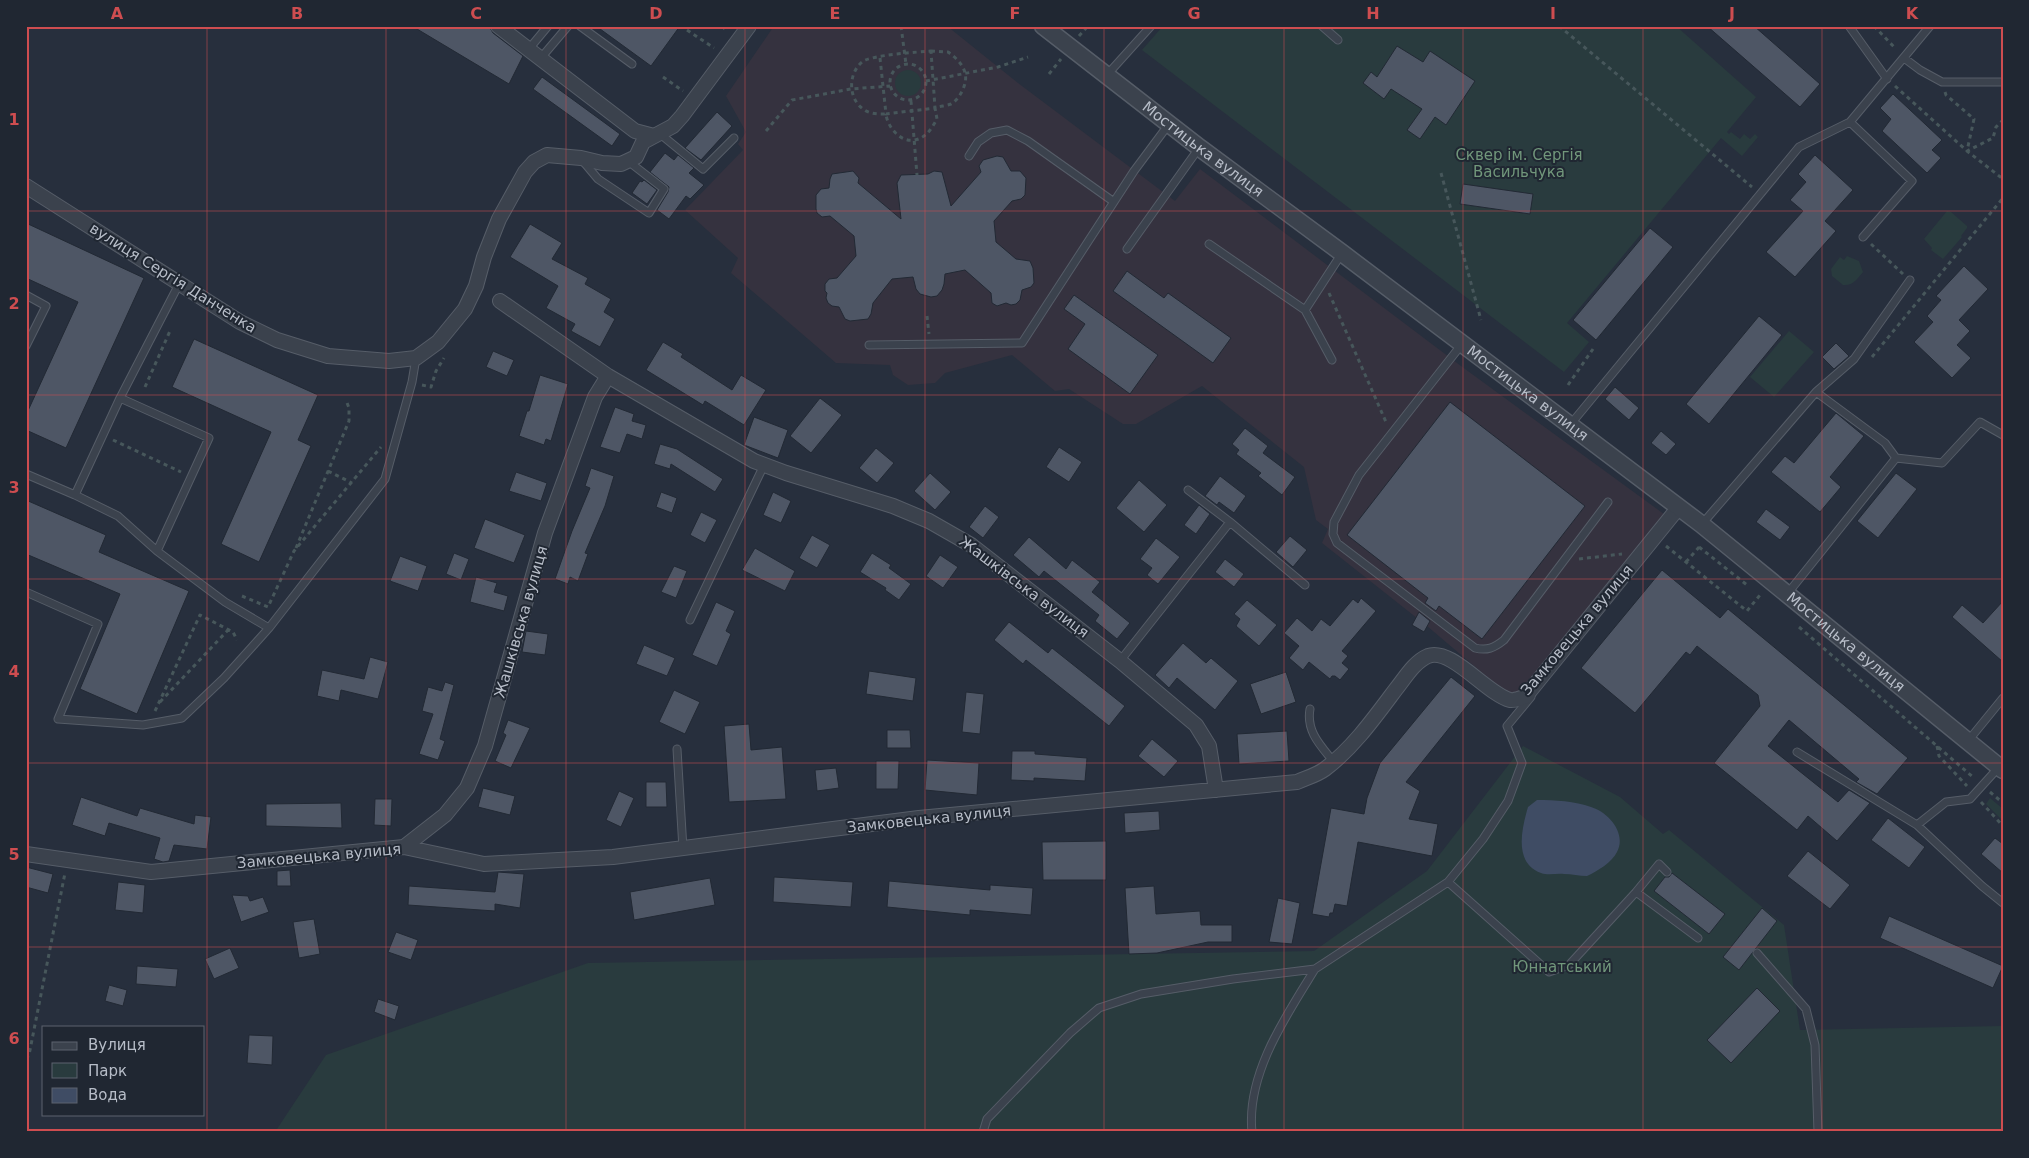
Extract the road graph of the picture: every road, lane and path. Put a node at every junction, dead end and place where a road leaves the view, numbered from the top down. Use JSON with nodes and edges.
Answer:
{"nodes":[{"id":1,"x":498,"y":26,"type":"edge"},
{"id":2,"x":548,"y":26,"type":"edge"},
{"id":3,"x":568,"y":26,"type":"edge"},
{"id":4,"x":580,"y":26,"type":"edge"},
{"id":5,"x":749,"y":26,"type":"edge"},
{"id":6,"x":901,"y":26,"type":"edge"},
{"id":7,"x":1043,"y":26,"type":"edge"},
{"id":8,"x":1151,"y":26,"type":"edge"},
{"id":9,"x":1322,"y":26,"type":"edge"},
{"id":10,"x":1559,"y":26,"type":"edge"},
{"id":11,"x":1849,"y":26,"type":"edge"},
{"id":12,"x":1874,"y":26,"type":"edge"},
{"id":13,"x":1930,"y":26,"type":"edge"},
{"id":14,"x":687,"y":30,"type":"dead end"},
{"id":15,"x":1338,"y":40,"type":"dead end"},
{"id":16,"x":528,"y":50,"type":"junction"},
{"id":17,"x":716,"y":50,"type":"dead end"},
{"id":18,"x":931,"y":51,"type":"junction"},
{"id":19,"x":906,"y":53,"type":"junction"},
{"id":20,"x":1028,"y":57,"type":"dead end"},
{"id":21,"x":880,"y":58,"type":"junction"},
{"id":22,"x":1904,"y":58,"type":"junction"},
{"id":23,"x":540,"y":59,"type":"junction"},
{"id":24,"x":632,"y":64,"type":"dead end"},
{"id":25,"x":906,"y":64,"type":"junction"},
{"id":26,"x":966,"y":74,"type":"junction"},
{"id":27,"x":1106,"y":76,"type":"junction"},
{"id":28,"x":663,"y":77,"type":"dead end"},
{"id":29,"x":1887,"y":79,"type":"junction"},
{"id":30,"x":934,"y":80,"type":"junction"},
{"id":31,"x":926,"y":81,"type":"junction"},
{"id":32,"x":1942,"y":82,"type":"junction"},
{"id":33,"x":2003,"y":82,"type":"edge"},
{"id":34,"x":881,"y":86,"type":"junction"},
{"id":35,"x":890,"y":86,"type":"junction"},
{"id":36,"x":851,"y":89,"type":"junction"},
{"id":37,"x":687,"y":95,"type":"dead end"},
{"id":38,"x":910,"y":101,"type":"junction"},
{"id":39,"x":935,"y":108,"type":"junction"},
{"id":40,"x":912,"y":111,"type":"junction"},
{"id":41,"x":886,"y":114,"type":"junction"},
{"id":42,"x":2003,"y":120,"type":"edge"},
{"id":43,"x":1850,"y":122,"type":"junction"},
{"id":44,"x":1169,"y":124,"type":"junction"},
{"id":45,"x":766,"y":131,"type":"dead end"},
{"id":46,"x":656,"y":134,"type":"junction"},
{"id":47,"x":734,"y":138,"type":"dead end"},
{"id":48,"x":915,"y":140,"type":"junction"},
{"id":49,"x":1200,"y":148,"type":"junction"},
{"id":50,"x":1967,"y":151,"type":"junction"},
{"id":51,"x":969,"y":156,"type":"dead end"},
{"id":52,"x":580,"y":158,"type":"junction"},
{"id":53,"x":628,"y":161,"type":"junction"},
{"id":54,"x":1441,"y":173,"type":"dead end"},
{"id":55,"x":917,"y":175,"type":"dead end"},
{"id":56,"x":2003,"y":179,"type":"edge"},
{"id":57,"x":26,"y":186,"type":"edge"},
{"id":58,"x":1761,"y":194,"type":"junction"},
{"id":59,"x":2003,"y":198,"type":"edge"},
{"id":60,"x":1114,"y":202,"type":"junction"},
{"id":61,"x":1863,"y":237,"type":"joint"},
{"id":62,"x":1209,"y":244,"type":"dead end"},
{"id":63,"x":1127,"y":249,"type":"dead end"},
{"id":64,"x":1342,"y":253,"type":"junction"},
{"id":65,"x":1910,"y":280,"type":"junction"},
{"id":66,"x":179,"y":284,"type":"junction"},
{"id":67,"x":1327,"y":288,"type":"dead end"},
{"id":68,"x":1927,"y":290,"type":"junction"},
{"id":69,"x":26,"y":295,"type":"edge"},
{"id":70,"x":500,"y":301,"type":"dead end"},
{"id":71,"x":1305,"y":310,"type":"junction"},
{"id":72,"x":927,"y":316,"type":"dead end"},
{"id":73,"x":1480,"y":320,"type":"dead end"},
{"id":74,"x":172,"y":326,"type":"dead end"},
{"id":75,"x":930,"y":344,"type":"junction"},
{"id":76,"x":1462,"y":344,"type":"junction"},
{"id":77,"x":869,"y":345,"type":"dead end"},
{"id":78,"x":26,"y":346,"type":"edge"},
{"id":79,"x":1593,"y":349,"type":"dead end"},
{"id":80,"x":1872,"y":357,"type":"dead end"},
{"id":81,"x":416,"y":358,"type":"junction"},
{"id":82,"x":1332,"y":360,"type":"dead end"},
{"id":83,"x":608,"y":376,"type":"junction"},
{"id":84,"x":1568,"y":385,"type":"dead end"},
{"id":85,"x":145,"y":387,"type":"dead end"},
{"id":86,"x":1816,"y":392,"type":"junction"},
{"id":87,"x":120,"y":398,"type":"junction"},
{"id":88,"x":346,"y":400,"type":"dead end"},
{"id":89,"x":1570,"y":425,"type":"junction"},
{"id":90,"x":1391,"y":433,"type":"junction"},
{"id":91,"x":103,"y":435,"type":"junction"},
{"id":92,"x":2003,"y":435,"type":"edge"},
{"id":93,"x":387,"y":440,"type":"dead end"},
{"id":94,"x":1896,"y":458,"type":"junction"},
{"id":95,"x":764,"y":465,"type":"junction"},
{"id":96,"x":328,"y":471,"type":"junction"},
{"id":97,"x":26,"y":474,"type":"edge"},
{"id":98,"x":191,"y":477,"type":"junction"},
{"id":99,"x":352,"y":483,"type":"junction"},
{"id":100,"x":1188,"y":490,"type":"dead end"},
{"id":101,"x":75,"y":495,"type":"junction"},
{"id":102,"x":1608,"y":502,"type":"dead end"},
{"id":103,"x":1679,"y":508,"type":"junction"},
{"id":104,"x":1230,"y":522,"type":"junction"},
{"id":105,"x":1701,"y":524,"type":"junction"},
{"id":106,"x":1699,"y":547,"type":"dead end"},
{"id":107,"x":1669,"y":549,"type":"dead end"},
{"id":108,"x":157,"y":550,"type":"junction"},
{"id":109,"x":294,"y":551,"type":"junction"},
{"id":110,"x":1642,"y":552,"type":"junction"},
{"id":111,"x":1563,"y":560,"type":"junction"},
{"id":112,"x":1305,"y":585,"type":"dead end"},
{"id":113,"x":26,"y":592,"type":"edge"},
{"id":114,"x":1788,"y":593,"type":"junction"},
{"id":115,"x":237,"y":594,"type":"dead end"},
{"id":116,"x":1760,"y":595,"type":"junction"},
{"id":117,"x":1767,"y":601,"type":"dead end"},
{"id":118,"x":690,"y":620,"type":"dead end"},
{"id":119,"x":1795,"y":624,"type":"dead end"},
{"id":120,"x":269,"y":628,"type":"junction"},
{"id":121,"x":228,"y":630,"type":"junction"},
{"id":122,"x":237,"y":640,"type":"dead end"},
{"id":123,"x":1560,"y":655,"type":"junction"},
{"id":124,"x":1120,"y":661,"type":"junction"},
{"id":125,"x":2003,"y":698,"type":"edge"},
{"id":126,"x":157,"y":706,"type":"junction"},
{"id":127,"x":1310,"y":709,"type":"dead end"},
{"id":128,"x":152,"y":717,"type":"dead end"},
{"id":129,"x":1968,"y":741,"type":"junction"},
{"id":130,"x":1937,"y":746,"type":"junction"},
{"id":131,"x":677,"y":750,"type":"dead end"},
{"id":132,"x":1797,"y":752,"type":"dead end"},
{"id":133,"x":1333,"y":761,"type":"junction"},
{"id":134,"x":2001,"y":769,"type":"edge"},
{"id":135,"x":1983,"y":786,"type":"junction"},
{"id":136,"x":1216,"y":790,"type":"junction"},
{"id":137,"x":1975,"y":794,"type":"junction"},
{"id":138,"x":2003,"y":803,"type":"edge"},
{"id":139,"x":1917,"y":825,"type":"junction"},
{"id":140,"x":2003,"y":826,"type":"edge"},
{"id":141,"x":404,"y":847,"type":"junction"},
{"id":142,"x":683,"y":848,"type":"junction"},
{"id":143,"x":26,"y":854,"type":"edge"},
{"id":144,"x":67,"y":860,"type":"junction"},
{"id":145,"x":1667,"y":872,"type":"dead end"},
{"id":146,"x":1448,"y":882,"type":"junction"},
{"id":147,"x":1636,"y":892,"type":"junction"},
{"id":148,"x":2003,"y":903,"type":"edge"},
{"id":149,"x":1698,"y":938,"type":"dead end"},
{"id":150,"x":1757,"y":953,"type":"dead end"},
{"id":151,"x":1315,"y":969,"type":"junction"},
{"id":152,"x":26,"y":1059,"type":"edge"},
{"id":153,"x":983,"y":1132,"type":"edge"},
{"id":154,"x":1252,"y":1132,"type":"edge"},
{"id":155,"x":1818,"y":1132,"type":"edge"}],
"edges":[{"from":1,"to":16,"type":"street"},
{"from":2,"to":16,"type":"lane"},
{"from":3,"to":23,"type":"lane"},
{"from":4,"to":24,"type":"lane"},
{"from":5,"to":46,"type":"street"},
{"from":6,"to":19,"type":"path"},
{"from":7,"to":27,"type":"street","name":"Мостицька вулиця"},
{"from":8,"to":27,"type":"lane"},
{"from":9,"to":15,"type":"lane"},
{"from":10,"to":58,"type":"path"},
{"from":11,"to":29,"type":"lane"},
{"from":12,"to":22,"type":"path"},
{"from":13,"to":22,"type":"lane"},
{"from":14,"to":17,"type":"path"},
{"from":16,"to":23,"type":"street"},
{"from":18,"to":19,"type":"path"},
{"from":18,"to":26,"type":"path"},
{"from":18,"to":30,"type":"path"},
{"from":19,"to":21,"type":"path"},
{"from":19,"to":25,"type":"path"},
{"from":20,"to":26,"type":"path"},
{"from":21,"to":34,"type":"path"},
{"from":21,"to":36,"type":"path"},
{"from":22,"to":29,"type":"lane"},
{"from":22,"to":32,"type":"lane"},
{"from":23,"to":46,"type":"street"},
{"from":25,"to":31,"type":"path"},
{"from":25,"to":35,"type":"path"},
{"from":26,"to":30,"type":"path"},
{"from":26,"to":39,"type":"path"},
{"from":27,"to":44,"type":"street","name":"Мостицька вулиця"},
{"from":28,"to":37,"type":"path"},
{"from":29,"to":43,"type":"lane"},
{"from":29,"to":50,"type":"path"},
{"from":30,"to":31,"type":"path"},
{"from":30,"to":39,"type":"path"},
{"from":31,"to":38,"type":"path"},
{"from":32,"to":33,"type":"lane"},
{"from":32,"to":50,"type":"path"},
{"from":34,"to":35,"type":"path"},
{"from":34,"to":36,"type":"path"},
{"from":34,"to":41,"type":"path"},
{"from":35,"to":38,"type":"path"},
{"from":36,"to":41,"type":"path"},
{"from":36,"to":45,"type":"path"},
{"from":38,"to":40,"type":"path"},
{"from":39,"to":40,"type":"path"},
{"from":39,"to":48,"type":"path"},
{"from":40,"to":41,"type":"path"},
{"from":40,"to":48,"type":"path"},
{"from":41,"to":48,"type":"path"},
{"from":42,"to":50,"type":"path"},
{"from":43,"to":58,"type":"lane"},
{"from":43,"to":61,"type":"lane"},
{"from":44,"to":49,"type":"street","name":"Мостицька вулиця"},
{"from":44,"to":60,"type":"lane"},
{"from":46,"to":47,"type":"lane"},
{"from":46,"to":53,"type":"street"},
{"from":48,"to":55,"type":"path"},
{"from":49,"to":63,"type":"lane"},
{"from":49,"to":64,"type":"street","name":"Мостицька вулиця"},
{"from":50,"to":56,"type":"path"},
{"from":51,"to":60,"type":"lane"},
{"from":52,"to":53,"type":"street"},
{"from":52,"to":53,"type":"lane"},
{"from":52,"to":81,"type":"street"},
{"from":54,"to":73,"type":"path"},
{"from":57,"to":66,"type":"street","name":"вулиця Сергія Данченка"},
{"from":58,"to":89,"type":"lane"},
{"from":59,"to":68,"type":"path"},
{"from":60,"to":75,"type":"lane"},
{"from":61,"to":65,"type":"path"},
{"from":62,"to":71,"type":"lane"},
{"from":64,"to":71,"type":"lane"},
{"from":64,"to":76,"type":"street","name":"Мостицька вулиця"},
{"from":65,"to":68,"type":"path"},
{"from":65,"to":86,"type":"lane"},
{"from":66,"to":81,"type":"street","name":"вулиця Сергія Данченка"},
{"from":66,"to":87,"type":"lane"},
{"from":67,"to":90,"type":"path"},
{"from":68,"to":80,"type":"path"},
{"from":69,"to":78,"type":"lane"},
{"from":70,"to":83,"type":"street","name":"Жашківська вулиця"},
{"from":71,"to":82,"type":"lane"},
{"from":72,"to":75,"type":"path"},
{"from":74,"to":85,"type":"path"},
{"from":75,"to":77,"type":"lane"},
{"from":76,"to":89,"type":"street","name":"Мостицька вулиця"},
{"from":76,"to":90,"type":"lane"},
{"from":79,"to":84,"type":"path"},
{"from":81,"to":120,"type":"lane"},
{"from":83,"to":95,"type":"street","name":"Жашківська вулиця"},
{"from":83,"to":141,"type":"street","name":"Жашківська вулиця"},
{"from":86,"to":94,"type":"lane"},
{"from":86,"to":105,"type":"lane"},
{"from":87,"to":91,"type":"lane"},
{"from":87,"to":98,"type":"lane"},
{"from":88,"to":96,"type":"path"},
{"from":89,"to":103,"type":"street","name":"Мостицька вулиця"},
{"from":90,"to":111,"type":"lane"},
{"from":91,"to":98,"type":"path"},
{"from":91,"to":101,"type":"lane"},
{"from":92,"to":94,"type":"lane"},
{"from":93,"to":99,"type":"path"},
{"from":94,"to":114,"type":"lane"},
{"from":95,"to":118,"type":"lane"},
{"from":95,"to":124,"type":"street","name":"Жашківська вулиця"},
{"from":96,"to":99,"type":"path"},
{"from":96,"to":109,"type":"path"},
{"from":97,"to":101,"type":"lane"},
{"from":98,"to":108,"type":"lane"},
{"from":99,"to":109,"type":"path"},
{"from":100,"to":104,"type":"lane"},
{"from":101,"to":108,"type":"lane"},
{"from":102,"to":111,"type":"lane"},
{"from":103,"to":105,"type":"street","name":"Мостицька вулиця"},
{"from":103,"to":110,"type":"street","name":"Замковецька вулиця"},
{"from":104,"to":112,"type":"lane"},
{"from":104,"to":124,"type":"lane"},
{"from":105,"to":114,"type":"street","name":"Мостицька вулиця"},
{"from":106,"to":116,"type":"path"},
{"from":107,"to":116,"type":"path"},
{"from":108,"to":120,"type":"lane"},
{"from":109,"to":115,"type":"path"},
{"from":110,"to":111,"type":"path"},
{"from":110,"to":123,"type":"street","name":"Замковецька вулиця"},
{"from":113,"to":120,"type":"lane"},
{"from":114,"to":129,"type":"street","name":"Мостицька вулиця"},
{"from":116,"to":117,"type":"path"},
{"from":119,"to":130,"type":"path"},
{"from":121,"to":122,"type":"path"},
{"from":121,"to":126,"type":"path"},
{"from":121,"to":126,"type":"path"},
{"from":123,"to":133,"type":"street","name":"Замковецька вулиця"},
{"from":123,"to":146,"type":"lane"},
{"from":124,"to":136,"type":"street","name":"Жашківська вулиця"},
{"from":125,"to":129,"type":"lane"},
{"from":126,"to":128,"type":"path"},
{"from":127,"to":133,"type":"lane"},
{"from":129,"to":134,"type":"street","name":"Мостицька вулиця"},
{"from":130,"to":135,"type":"path"},
{"from":130,"to":137,"type":"path"},
{"from":131,"to":142,"type":"lane"},
{"from":132,"to":139,"type":"lane"},
{"from":133,"to":136,"type":"street","name":"Замковецька вулиця"},
{"from":134,"to":135,"type":"lane"},
{"from":135,"to":137,"type":"lane"},
{"from":135,"to":138,"type":"path"},
{"from":136,"to":142,"type":"street","name":"Замковецька вулиця"},
{"from":137,"to":139,"type":"lane"},
{"from":137,"to":140,"type":"path"},
{"from":139,"to":148,"type":"lane"},
{"from":141,"to":142,"type":"street","name":"Замковецька вулиця"},
{"from":141,"to":144,"type":"street","name":"Замковецька вулиця"},
{"from":143,"to":144,"type":"street","name":"Замковецька вулиця"},
{"from":144,"to":152,"type":"path"},
{"from":145,"to":147,"type":"lane"},
{"from":146,"to":147,"type":"lane"},
{"from":146,"to":151,"type":"lane"},
{"from":147,"to":149,"type":"lane"},
{"from":150,"to":155,"type":"lane"},
{"from":151,"to":153,"type":"lane"},
{"from":151,"to":154,"type":"lane"}]}
